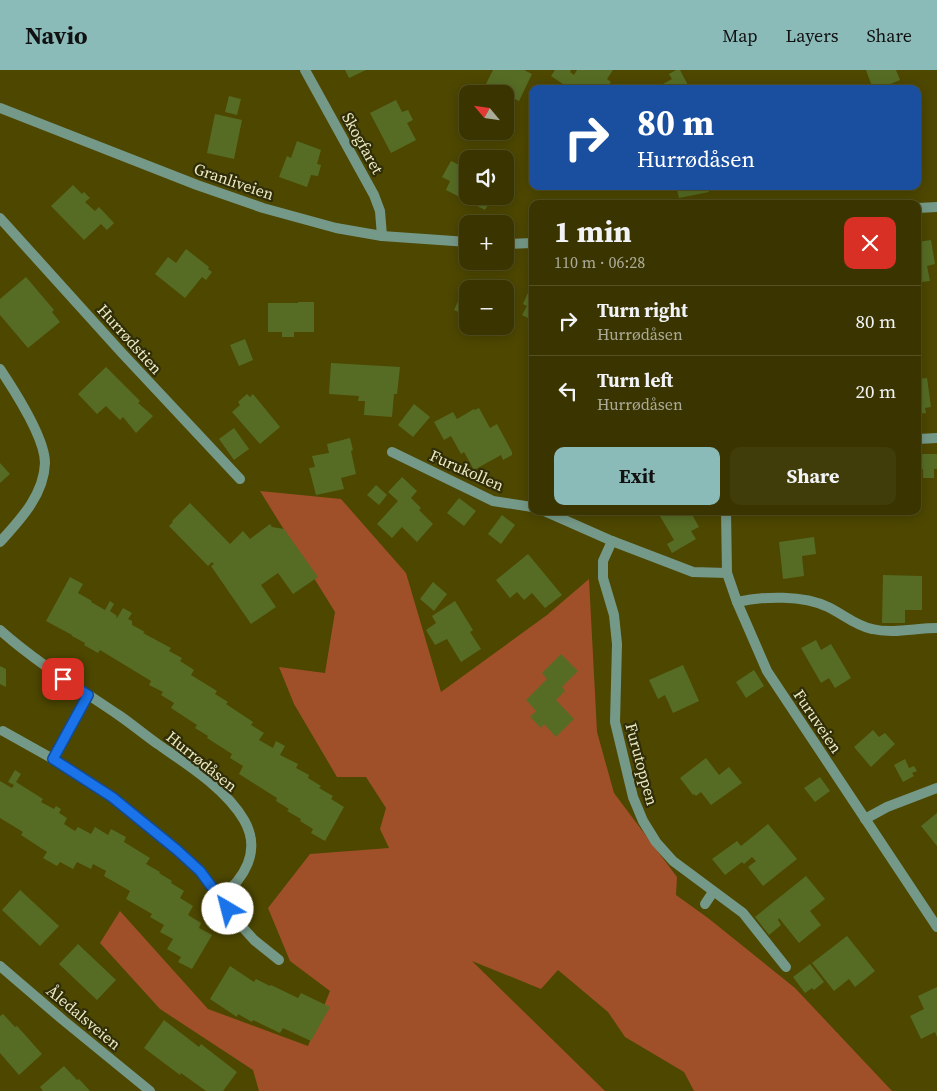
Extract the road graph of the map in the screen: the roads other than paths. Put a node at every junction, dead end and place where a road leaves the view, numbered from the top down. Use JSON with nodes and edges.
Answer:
{"nodes":[{"id":1,"x":305,"y":70,"type":"edge"},
{"id":2,"x":0,"y":108,"type":"edge"},
{"id":3,"x":937,"y":207,"type":"edge"},
{"id":4,"x":921,"y":208,"type":"edge"},
{"id":5,"x":0,"y":218,"type":"edge"},
{"id":6,"x":382,"y":236,"type":"junction"},
{"id":7,"x":459,"y":241,"type":"edge"},
{"id":8,"x":529,"y":243,"type":"edge"},
{"id":9,"x":514,"y":244,"type":"edge"},
{"id":10,"x":0,"y":369,"type":"edge"},
{"id":11,"x":937,"y":438,"type":"edge"},
{"id":12,"x":921,"y":439,"type":"edge"},
{"id":13,"x":392,"y":452,"type":"dead end"},
{"id":14,"x":240,"y":479,"type":"dead end"},
{"id":15,"x":529,"y":507,"type":"edge"},
{"id":16,"x":553,"y":515,"type":"edge"},
{"id":17,"x":726,"y":515,"type":"edge"},
{"id":18,"x":612,"y":541,"type":"junction"},
{"id":19,"x":0,"y":542,"type":"edge"},
{"id":20,"x":727,"y":573,"type":"junction"},
{"id":21,"x":737,"y":602,"type":"junction"},
{"id":22,"x":937,"y":628,"type":"edge"},
{"id":23,"x":0,"y":630,"type":"edge"},
{"id":24,"x":88,"y":695,"type":"junction"},
{"id":25,"x":2,"y":731,"type":"dead end"},
{"id":26,"x":53,"y":759,"type":"junction"},
{"id":27,"x":937,"y":788,"type":"edge"},
{"id":28,"x":865,"y":819,"type":"junction"},
{"id":29,"x":713,"y":892,"type":"junction"},
{"id":30,"x":220,"y":898,"type":"junction"},
{"id":31,"x":704,"y":904,"type":"dead end"},
{"id":32,"x":937,"y":927,"type":"edge"},
{"id":33,"x":279,"y":960,"type":"dead end"},
{"id":34,"x":0,"y":966,"type":"edge"},
{"id":35,"x":786,"y":967,"type":"dead end"},
{"id":36,"x":150,"y":1091,"type":"edge"}],
"edges":[{"from":1,"to":6,"type":"street","name":"Skogfaret"},
{"from":2,"to":6,"type":"street","name":"Granliveien"},
{"from":3,"to":4,"type":"street"},
{"from":5,"to":14,"type":"street","name":"Hurrødstien"},
{"from":6,"to":7,"type":"street","name":"Granliveien"},
{"from":8,"to":9,"type":"street"},
{"from":10,"to":19,"type":"street"},
{"from":11,"to":12,"type":"street"},
{"from":13,"to":15,"type":"street","name":"Furukollen"},
{"from":16,"to":18,"type":"street"},
{"from":17,"to":20,"type":"street","name":"Furuveien"},
{"from":18,"to":20,"type":"street"},
{"from":18,"to":29,"type":"street","name":"Furutoppen"},
{"from":20,"to":21,"type":"street","name":"Furuveien"},
{"from":21,"to":22,"type":"street"},
{"from":21,"to":28,"type":"street","name":"Furuveien"},
{"from":23,"to":24,"type":"street","name":"Hurrødåsen"},
{"from":24,"to":26,"type":"street"},
{"from":24,"to":30,"type":"street","name":"Hurrødåsen"},
{"from":25,"to":26,"type":"street"},
{"from":26,"to":30,"type":"street"},
{"from":27,"to":28,"type":"street"},
{"from":28,"to":32,"type":"street","name":"Furuveien"},
{"from":29,"to":31,"type":"street"},
{"from":29,"to":35,"type":"street","name":"Furutoppen"},
{"from":30,"to":33,"type":"street"},
{"from":34,"to":36,"type":"street","name":"Åledalsveien"}]}
